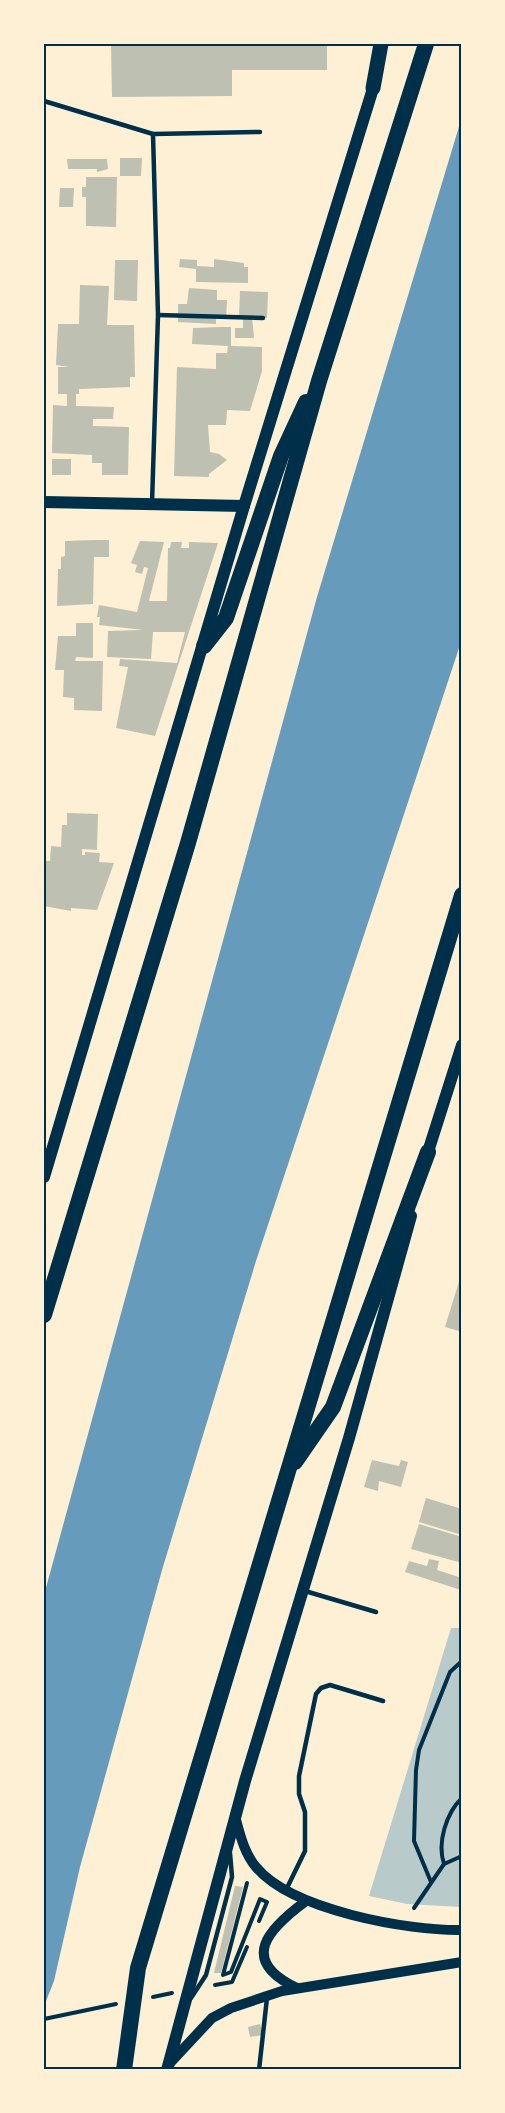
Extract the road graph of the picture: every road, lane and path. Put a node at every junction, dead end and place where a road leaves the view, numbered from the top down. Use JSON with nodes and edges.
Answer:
{"nodes":[{"id":1,"x":381,"y":44,"type":"edge"},
{"id":2,"x":388,"y":44,"type":"edge"},
{"id":3,"x":426,"y":44,"type":"edge"},
{"id":4,"x":374,"y":88,"type":"junction"},
{"id":5,"x":44,"y":101,"type":"edge"},
{"id":6,"x":260,"y":132,"type":"dead end"},
{"id":7,"x":153,"y":134,"type":"junction"},
{"id":8,"x":158,"y":315,"type":"junction"},
{"id":9,"x":263,"y":318,"type":"dead end"},
{"id":10,"x":319,"y":381,"type":"junction"},
{"id":11,"x":44,"y":502,"type":"edge"},
{"id":12,"x":152,"y":503,"type":"junction"},
{"id":13,"x":244,"y":507,"type":"junction"},
{"id":14,"x":204,"y":646,"type":"junction"},
{"id":15,"x":462,"y":895,"type":"edge"},
{"id":16,"x":462,"y":1045,"type":"edge"},
{"id":17,"x":456,"y":1080,"type":"edge"},
{"id":18,"x":428,"y":1152,"type":"junction"},
{"id":19,"x":44,"y":1177,"type":"edge"},
{"id":20,"x":44,"y":1315,"type":"edge"},
{"id":21,"x":286,"y":1475,"type":"junction"},
{"id":22,"x":303,"y":1590,"type":"junction"},
{"id":23,"x":376,"y":1612,"type":"dead end"},
{"id":24,"x":461,"y":1663,"type":"edge"},
{"id":25,"x":383,"y":1701,"type":"dead end"},
{"id":26,"x":462,"y":1798,"type":"edge"},
{"id":27,"x":235,"y":1816,"type":"junction"},
{"id":28,"x":462,"y":1856,"type":"edge"},
{"id":29,"x":444,"y":1864,"type":"junction"},
{"id":30,"x":431,"y":1882,"type":"junction"},
{"id":31,"x":247,"y":1883,"type":"dead end"},
{"id":32,"x":286,"y":1890,"type":"junction"},
{"id":33,"x":306,"y":1900,"type":"junction"},
{"id":34,"x":414,"y":1908,"type":"dead end"},
{"id":35,"x":258,"y":1922,"type":"dead end"},
{"id":36,"x":462,"y":1930,"type":"edge"},
{"id":37,"x":254,"y":1932,"type":"dead end"},
{"id":38,"x":462,"y":1962,"type":"edge"},
{"id":39,"x":222,"y":1983,"type":"dead end"},
{"id":40,"x":297,"y":1988,"type":"junction"},
{"id":41,"x":268,"y":1995,"type":"junction"},
{"id":42,"x":167,"y":2067,"type":"edge"},
{"id":43,"x":124,"y":2070,"type":"edge"},
{"id":44,"x":259,"y":2070,"type":"edge"}],
"edges":[{"from":1,"to":4,"type":"main road"},
{"from":2,"to":4,"type":"main road"},
{"from":3,"to":10,"type":"highway"},
{"from":4,"to":13,"type":"main road"},
{"from":5,"to":7,"type":"lane"},
{"from":6,"to":7,"type":"lane"},
{"from":7,"to":8,"type":"lane"},
{"from":8,"to":9,"type":"lane"},
{"from":8,"to":12,"type":"lane"},
{"from":10,"to":14,"type":"highway"},
{"from":10,"to":20,"type":"highway"},
{"from":11,"to":12,"type":"main road"},
{"from":12,"to":13,"type":"main road"},
{"from":13,"to":14,"type":"main road"},
{"from":14,"to":19,"type":"main road"},
{"from":15,"to":21,"type":"highway"},
{"from":16,"to":17,"type":"main road"},
{"from":17,"to":18,"type":"main road"},
{"from":18,"to":21,"type":"highway"},
{"from":18,"to":22,"type":"main road"},
{"from":21,"to":43,"type":"highway"},
{"from":22,"to":23,"type":"lane"},
{"from":22,"to":27,"type":"main road"},
{"from":24,"to":30,"type":"path"},
{"from":25,"to":32,"type":"lane"},
{"from":26,"to":29,"type":"path"},
{"from":27,"to":32,"type":"street"},
{"from":27,"to":42,"type":"main road"},
{"from":28,"to":29,"type":"path"},
{"from":29,"to":30,"type":"path"},
{"from":30,"to":34,"type":"path"},
{"from":31,"to":35,"type":"path"},
{"from":32,"to":33,"type":"street"},
{"from":33,"to":36,"type":"street"},
{"from":33,"to":40,"type":"street"},
{"from":37,"to":39,"type":"path"},
{"from":38,"to":40,"type":"street"},
{"from":40,"to":41,"type":"street"},
{"from":41,"to":42,"type":"street"},
{"from":41,"to":44,"type":"lane"}]}
